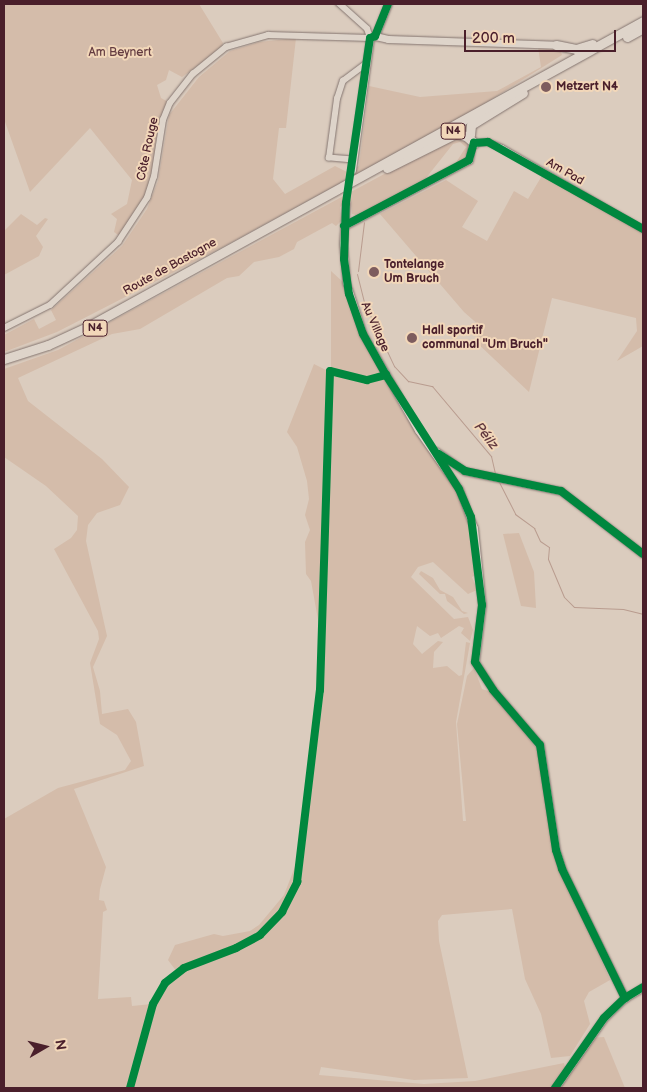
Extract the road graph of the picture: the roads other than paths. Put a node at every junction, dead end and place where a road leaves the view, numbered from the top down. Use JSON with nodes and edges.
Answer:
{"nodes":[{"id":1,"x":339,"y":4,"type":"edge"},
{"id":2,"x":388,"y":4,"type":"edge"},
{"id":3,"x":643,"y":21,"type":"edge"},
{"id":4,"x":643,"y":28,"type":"edge"},
{"id":5,"x":628,"y":29,"type":"junction"},
{"id":6,"x":373,"y":37,"type":"junction"},
{"id":7,"x":556,"y":44,"type":"junction"},
{"id":8,"x":367,"y":62,"type":"junction"},
{"id":9,"x":521,"y":91,"type":"junction"},
{"id":10,"x":472,"y":139,"type":"junction"},
{"id":11,"x":353,"y":160,"type":"junction"},
{"id":12,"x":384,"y":169,"type":"junction"},
{"id":13,"x":352,"y":170,"type":"tunnel mouth"},
{"id":14,"x":343,"y":189,"type":"junction"},
{"id":15,"x":346,"y":203,"type":"tunnel mouth"},
{"id":16,"x":344,"y":226,"type":"junction"},
{"id":17,"x":643,"y":229,"type":"edge"},
{"id":18,"x":4,"y":328,"type":"edge"},
{"id":19,"x":4,"y":359,"type":"edge"},
{"id":20,"x":4,"y":365,"type":"edge"},
{"id":21,"x":430,"y":446,"type":"junction"},
{"id":22,"x":643,"y":554,"type":"edge"},
{"id":23,"x":643,"y":987,"type":"edge"},
{"id":24,"x":624,"y":998,"type":"junction"},
{"id":25,"x":555,"y":1088,"type":"edge"}],
"edges":[{"from":1,"to":6,"type":"street"},
{"from":2,"to":6,"type":"street"},
{"from":3,"to":5,"type":"highway","number":"N4"},
{"from":4,"to":9,"type":"highway","number":"N4"},
{"from":5,"to":7,"type":"highway"},
{"from":5,"to":9,"type":"highway","number":"N4"},
{"from":6,"to":7,"type":"street"},
{"from":6,"to":8,"type":"street"},
{"from":6,"to":18,"type":"street","name":"Côte Rouge"},
{"from":7,"to":9,"type":"highway"},
{"from":8,"to":11,"type":"street"},
{"from":8,"to":11,"type":"street"},
{"from":9,"to":10,"type":"highway"},
{"from":9,"to":12,"type":"highway","number":"N4"},
{"from":9,"to":14,"type":"highway","number":"N4"},
{"from":10,"to":12,"type":"highway"},
{"from":10,"to":16,"type":"street"},
{"from":10,"to":17,"type":"street","name":"Am Pad"},
{"from":11,"to":13,"type":"street"},
{"from":12,"to":14,"type":"highway","number":"N4"},
{"from":14,"to":19,"type":"highway","name":"Route de Bastogne","number":"N4"},
{"from":14,"to":20,"type":"highway","name":"Route de Bastogne","number":"N4"},
{"from":15,"to":16,"type":"street","name":"Au Village"},
{"from":16,"to":21,"type":"street","name":"Au Village"},
{"from":21,"to":22,"type":"street"},
{"from":21,"to":24,"type":"street","name":"Au Village"},
{"from":23,"to":24,"type":"street"},
{"from":24,"to":25,"type":"street"}]}
